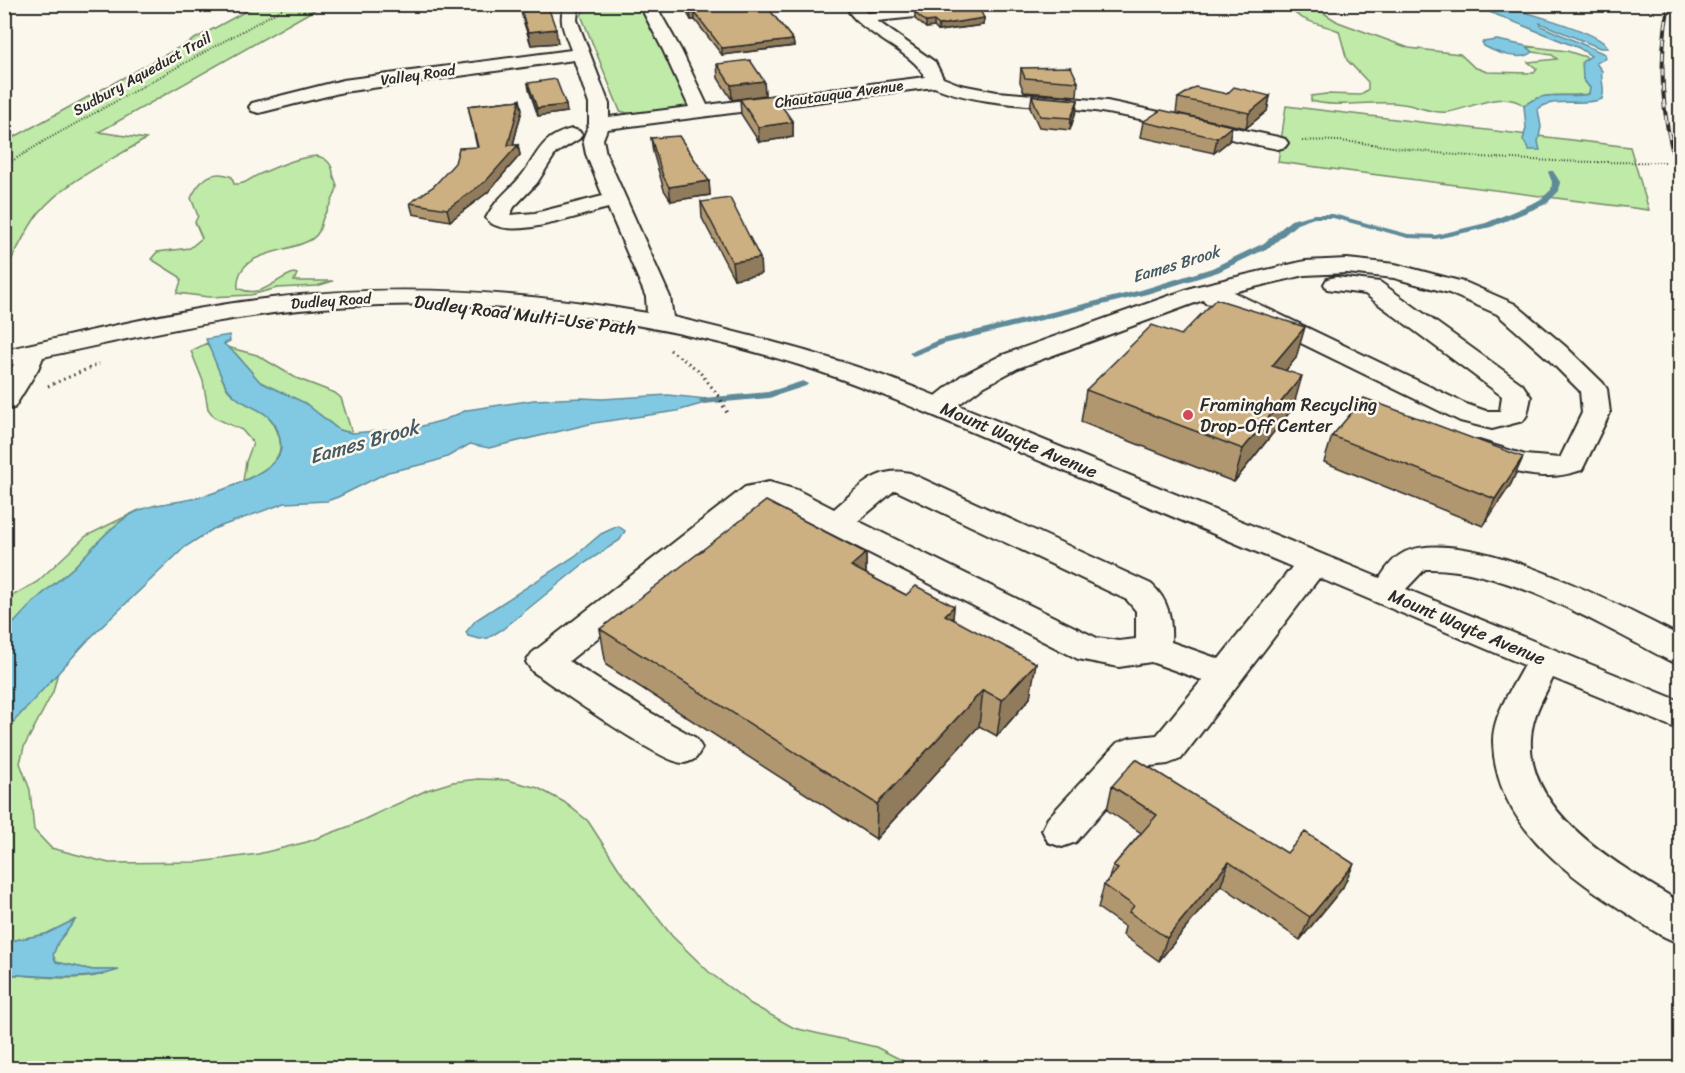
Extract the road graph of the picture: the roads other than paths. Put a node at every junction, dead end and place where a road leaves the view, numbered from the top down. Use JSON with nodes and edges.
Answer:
{"nodes":[{"id":1,"x":574,"y":4,"type":"edge"},
{"id":2,"x":647,"y":4,"type":"edge"},
{"id":3,"x":850,"y":4,"type":"edge"},
{"id":4,"x":983,"y":5,"type":"edge"},
{"id":5,"x":863,"y":18,"type":"junction"},
{"id":6,"x":580,"y":54,"type":"junction"},
{"id":7,"x":936,"y":81,"type":"junction"},
{"id":8,"x":259,"y":107,"type":"dead end"},
{"id":9,"x":700,"y":111,"type":"junction"},
{"id":10,"x":596,"y":129,"type":"junction"},
{"id":11,"x":572,"y":135,"type":"junction"},
{"id":12,"x":536,"y":136,"type":"dead end"},
{"id":13,"x":1278,"y":143,"type":"road end"},
{"id":14,"x":615,"y":200,"type":"junction"},
{"id":15,"x":1247,"y":280,"type":"junction"},
{"id":16,"x":1208,"y":295,"type":"junction"},
{"id":17,"x":661,"y":334,"type":"junction"},
{"id":18,"x":32,"y":352,"type":"junction"},
{"id":19,"x":4,"y":358,"type":"edge"},
{"id":20,"x":4,"y":402,"type":"edge"},
{"id":21,"x":939,"y":407,"type":"junction"},
{"id":22,"x":1454,"y":442,"type":"edge"},
{"id":23,"x":836,"y":523,"type":"junction"},
{"id":24,"x":1313,"y":563,"type":"junction"},
{"id":25,"x":1387,"y":593,"type":"junction"},
{"id":26,"x":1153,"y":649,"type":"junction"},
{"id":27,"x":1680,"y":651,"type":"edge"},
{"id":28,"x":1545,"y":659,"type":"junction"},
{"id":29,"x":1226,"y":675,"type":"junction"},
{"id":30,"x":1680,"y":716,"type":"edge"},
{"id":31,"x":683,"y":748,"type":"dead end"},
{"id":32,"x":1062,"y":830,"type":"dead end"},
{"id":33,"x":1680,"y":924,"type":"edge"}],
"edges":[{"from":1,"to":6,"type":"street"},
{"from":2,"to":9,"type":"street"},
{"from":3,"to":5,"type":"street"},
{"from":4,"to":5,"type":"street"},
{"from":5,"to":7,"type":"street"},
{"from":6,"to":8,"type":"street","name":"Valley Road"},
{"from":6,"to":10,"type":"street"},
{"from":7,"to":9,"type":"street","name":"Chautauqua Avenue"},
{"from":7,"to":13,"type":"street"},
{"from":9,"to":10,"type":"street","name":"Chautauqua Avenue"},
{"from":10,"to":11,"type":"street","name":"Chautauqua Avenue"},
{"from":10,"to":14,"type":"street"},
{"from":11,"to":12,"type":"street","name":"Chautauqua Avenue"},
{"from":11,"to":14,"type":"street"},
{"from":14,"to":17,"type":"street"},
{"from":15,"to":16,"type":"street"},
{"from":15,"to":16,"type":"street"},
{"from":15,"to":22,"type":"street"},
{"from":16,"to":21,"type":"street"},
{"from":17,"to":18,"type":"street","name":"Dudley Road"},
{"from":17,"to":21,"type":"street","name":"Mount Wayte Avenue"},
{"from":18,"to":19,"type":"street","name":"Dudley Road"},
{"from":18,"to":20,"type":"street"},
{"from":21,"to":24,"type":"street","name":"Mount Wayte Avenue"},
{"from":23,"to":26,"type":"street"},
{"from":23,"to":26,"type":"street"},
{"from":23,"to":31,"type":"street"},
{"from":24,"to":25,"type":"street","name":"Mount Wayte Avenue"},
{"from":24,"to":29,"type":"street"},
{"from":25,"to":27,"type":"street"},
{"from":25,"to":28,"type":"street","name":"Mount Wayte Avenue"},
{"from":26,"to":29,"type":"street"},
{"from":28,"to":30,"type":"street","name":"Mount Wayte Avenue"},
{"from":28,"to":33,"type":"street"},
{"from":29,"to":32,"type":"street"}]}
